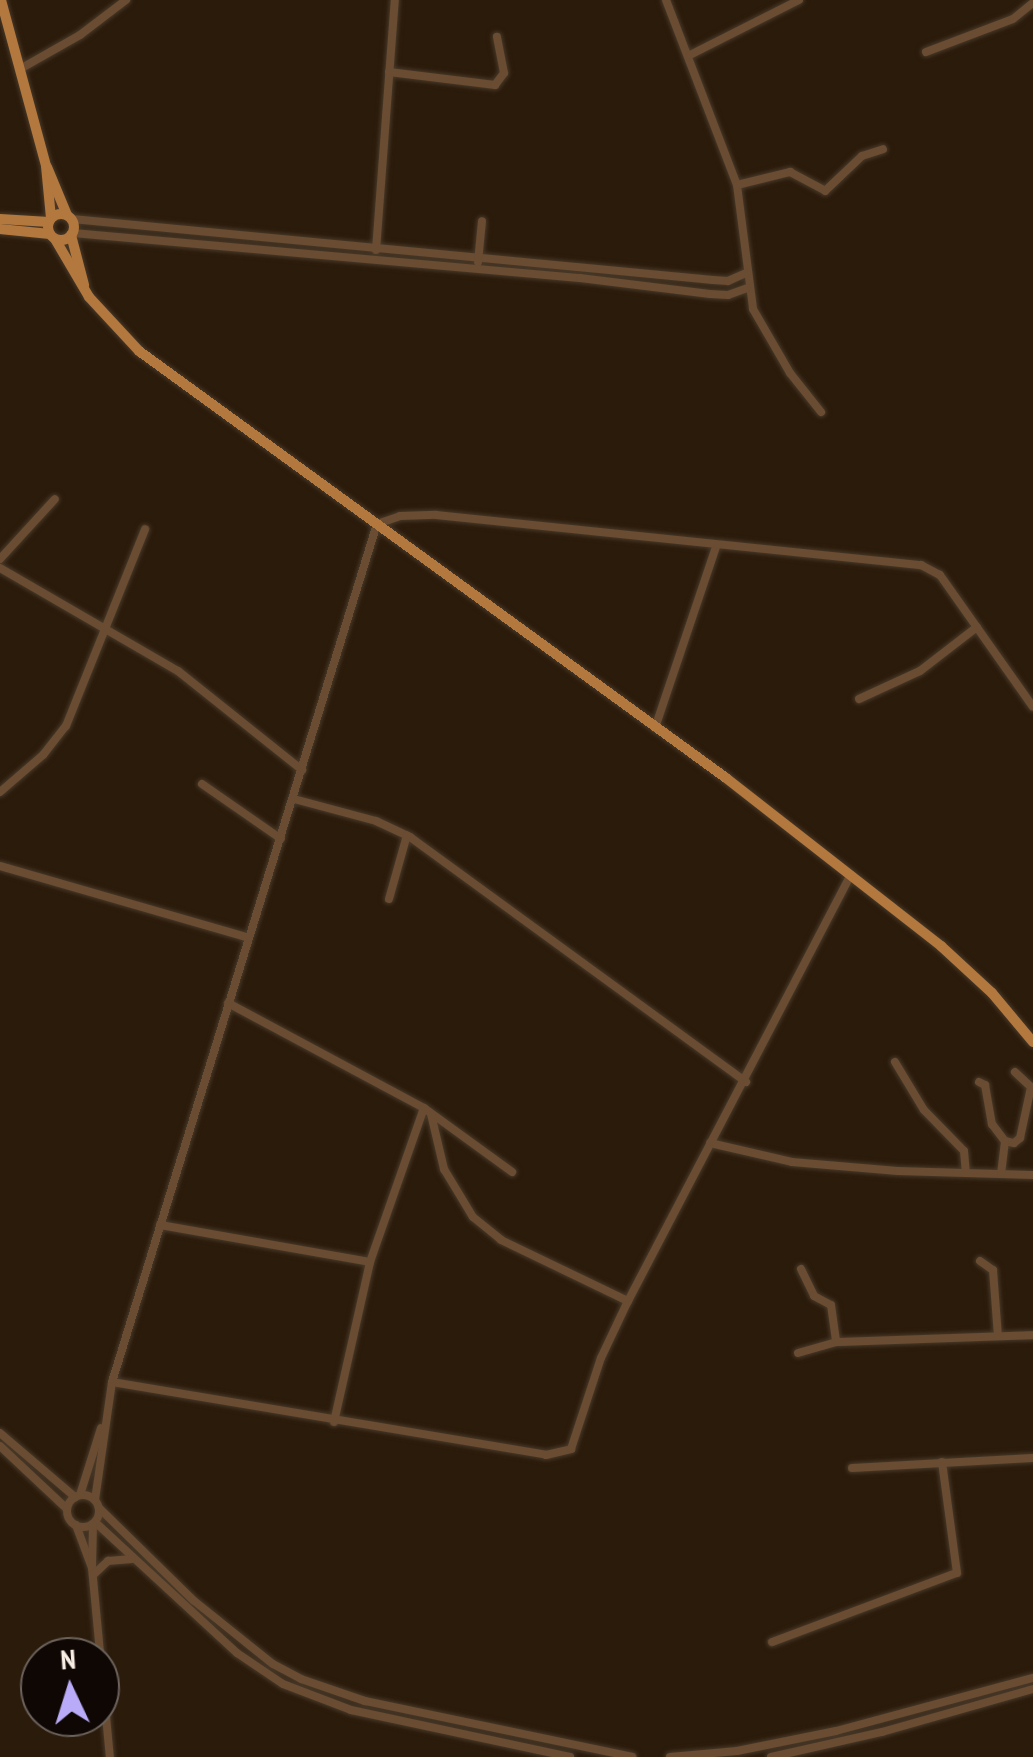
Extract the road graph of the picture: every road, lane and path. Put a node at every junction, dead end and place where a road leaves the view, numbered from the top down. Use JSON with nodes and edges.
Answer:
{"nodes":[{"id":1,"x":1,"y":0,"type":"edge"},
{"id":2,"x":126,"y":0,"type":"edge"},
{"id":3,"x":395,"y":0,"type":"edge"},
{"id":4,"x":666,"y":0,"type":"edge"},
{"id":5,"x":798,"y":0,"type":"edge"},
{"id":6,"x":1033,"y":3,"type":"edge"},
{"id":7,"x":497,"y":37,"type":"dead end"},
{"id":8,"x":926,"y":52,"type":"dead end"},
{"id":9,"x":690,"y":56,"type":"junction"},
{"id":10,"x":20,"y":69,"type":"junction"},
{"id":11,"x":389,"y":72,"type":"junction"},
{"id":12,"x":883,"y":149,"type":"dead end"},
{"id":13,"x":46,"y":166,"type":"junction"},
{"id":14,"x":737,"y":185,"type":"junction"},
{"id":15,"x":70,"y":217,"type":"junction"},
{"id":16,"x":0,"y":219,"type":"edge"},
{"id":17,"x":482,"y":222,"type":"dead end"},
{"id":18,"x":51,"y":228,"type":"junction"},
{"id":19,"x":0,"y":230,"type":"edge"},
{"id":20,"x":72,"y":234,"type":"junction"},
{"id":21,"x":376,"y":247,"type":"junction"},
{"id":22,"x":442,"y":254,"type":"junction"},
{"id":23,"x":478,"y":257,"type":"junction"},
{"id":24,"x":374,"y":259,"type":"junction"},
{"id":25,"x":441,"y":266,"type":"junction"},
{"id":26,"x":477,"y":269,"type":"junction"},
{"id":27,"x":605,"y":270,"type":"junction"},
{"id":28,"x":746,"y":273,"type":"junction"},
{"id":29,"x":604,"y":280,"type":"junction"},
{"id":30,"x":747,"y":288,"type":"junction"},
{"id":31,"x":85,"y":290,"type":"junction"},
{"id":32,"x":821,"y":412,"type":"dead end"},
{"id":33,"x":56,"y":499,"type":"dead end"},
{"id":34,"x":377,"y":524,"type":"junction"},
{"id":35,"x":146,"y":530,"type":"dead end"},
{"id":36,"x":716,"y":546,"type":"junction"},
{"id":37,"x":0,"y":559,"type":"edge"},
{"id":38,"x":0,"y":568,"type":"edge"},
{"id":39,"x":977,"y":626,"type":"junction"},
{"id":40,"x":105,"y":628,"type":"junction"},
{"id":41,"x":860,"y":699,"type":"dead end"},
{"id":42,"x":1033,"y":706,"type":"edge"},
{"id":43,"x":655,"y":728,"type":"junction"},
{"id":44,"x":302,"y":770,"type":"junction"},
{"id":45,"x":202,"y":784,"type":"dead end"},
{"id":46,"x":0,"y":792,"type":"edge"},
{"id":47,"x":294,"y":799,"type":"junction"},
{"id":48,"x":407,"y":835,"type":"junction"},
{"id":49,"x":282,"y":840,"type":"junction"},
{"id":50,"x":0,"y":866,"type":"edge"},
{"id":51,"x":850,"y":876,"type":"junction"},
{"id":52,"x":389,"y":899,"type":"dead end"},
{"id":53,"x":249,"y":938,"type":"junction"},
{"id":54,"x":228,"y":1003,"type":"junction"},
{"id":55,"x":1033,"y":1042,"type":"edge"},
{"id":56,"x":895,"y":1062,"type":"dead end"},
{"id":57,"x":1016,"y":1072,"type":"dead end"},
{"id":58,"x":746,"y":1082,"type":"junction"},
{"id":59,"x":978,"y":1082,"type":"dead end"},
{"id":60,"x":428,"y":1110,"type":"junction"},
{"id":61,"x":1005,"y":1141,"type":"junction"},
{"id":62,"x":710,"y":1142,"type":"junction"},
{"id":63,"x":512,"y":1172,"type":"dead end"},
{"id":64,"x":966,"y":1173,"type":"junction"},
{"id":65,"x":1001,"y":1174,"type":"junction"},
{"id":66,"x":1033,"y":1175,"type":"edge"},
{"id":67,"x":160,"y":1225,"type":"junction"},
{"id":68,"x":980,"y":1261,"type":"dead end"},
{"id":69,"x":370,"y":1262,"type":"junction"},
{"id":70,"x":801,"y":1269,"type":"dead end"},
{"id":71,"x":628,"y":1301,"type":"junction"},
{"id":72,"x":1033,"y":1335,"type":"edge"},
{"id":73,"x":998,"y":1336,"type":"junction"},
{"id":74,"x":836,"y":1342,"type":"junction"},
{"id":75,"x":798,"y":1353,"type":"dead end"},
{"id":76,"x":112,"y":1382,"type":"junction"},
{"id":77,"x":334,"y":1422,"type":"junction"},
{"id":78,"x":103,"y":1424,"type":"junction"},
{"id":79,"x":0,"y":1433,"type":"edge"},
{"id":80,"x":0,"y":1446,"type":"edge"},
{"id":81,"x":1033,"y":1458,"type":"edge"},
{"id":82,"x":942,"y":1462,"type":"junction"},
{"id":83,"x":852,"y":1468,"type":"dead end"},
{"id":84,"x":78,"y":1496,"type":"junction"},
{"id":85,"x":97,"y":1504,"type":"junction"},
{"id":86,"x":67,"y":1509,"type":"junction"},
{"id":87,"x":94,"y":1523,"type":"junction"},
{"id":88,"x":76,"y":1526,"type":"junction"},
{"id":89,"x":132,"y":1559,"type":"junction"},
{"id":90,"x":92,"y":1572,"type":"junction"},
{"id":91,"x":772,"y":1642,"type":"dead end"},
{"id":92,"x":1033,"y":1678,"type":"edge"},
{"id":93,"x":1033,"y":1689,"type":"edge"},
{"id":94,"x":889,"y":1719,"type":"junction"},
{"id":95,"x":892,"y":1730,"type":"junction"},
{"id":96,"x":540,"y":1754,"type":"edge"},
{"id":97,"x":110,"y":1757,"type":"edge"},
{"id":98,"x":570,"y":1757,"type":"edge"},
{"id":99,"x":632,"y":1757,"type":"edge"},
{"id":100,"x":670,"y":1757,"type":"edge"},
{"id":101,"x":771,"y":1757,"type":"edge"}],
"edges":[{"from":1,"to":10,"type":"main road"},
{"from":2,"to":10,"type":"street"},
{"from":3,"to":11,"type":"street"},
{"from":4,"to":9,"type":"street"},
{"from":5,"to":9,"type":"street"},
{"from":6,"to":8,"type":"street"},
{"from":7,"to":11,"type":"street"},
{"from":9,"to":14,"type":"street"},
{"from":10,"to":13,"type":"main road"},
{"from":11,"to":21,"type":"street"},
{"from":12,"to":14,"type":"street"},
{"from":13,"to":15,"type":"main road"},
{"from":13,"to":18,"type":"main road"},
{"from":14,"to":28,"type":"street"},
{"from":15,"to":18,"type":"main road"},
{"from":15,"to":20,"type":"main road"},
{"from":15,"to":21,"type":"street"},
{"from":16,"to":18,"type":"main road"},
{"from":17,"to":23,"type":"street"},
{"from":18,"to":19,"type":"main road"},
{"from":18,"to":20,"type":"main road"},
{"from":18,"to":31,"type":"main road"},
{"from":20,"to":24,"type":"street"},
{"from":20,"to":31,"type":"main road"},
{"from":21,"to":22,"type":"street"},
{"from":21,"to":24,"type":"street"},
{"from":22,"to":23,"type":"street"},
{"from":22,"to":25,"type":"street"},
{"from":23,"to":26,"type":"street"},
{"from":23,"to":27,"type":"street"},
{"from":24,"to":25,"type":"street"},
{"from":25,"to":26,"type":"street"},
{"from":26,"to":29,"type":"street"},
{"from":27,"to":28,"type":"street"},
{"from":27,"to":29,"type":"street"},
{"from":28,"to":30,"type":"street"},
{"from":29,"to":30,"type":"street"},
{"from":30,"to":32,"type":"street"},
{"from":31,"to":34,"type":"main road"},
{"from":33,"to":37,"type":"street"},
{"from":34,"to":36,"type":"street"},
{"from":34,"to":43,"type":"main road"},
{"from":34,"to":44,"type":"street"},
{"from":35,"to":40,"type":"street"},
{"from":36,"to":39,"type":"street"},
{"from":36,"to":43,"type":"street"},
{"from":38,"to":40,"type":"street"},
{"from":39,"to":41,"type":"street"},
{"from":39,"to":42,"type":"street"},
{"from":40,"to":44,"type":"street"},
{"from":40,"to":46,"type":"street"},
{"from":43,"to":51,"type":"main road"},
{"from":44,"to":47,"type":"street"},
{"from":45,"to":49,"type":"street"},
{"from":47,"to":48,"type":"street"},
{"from":47,"to":49,"type":"street"},
{"from":48,"to":52,"type":"street"},
{"from":48,"to":58,"type":"street"},
{"from":49,"to":53,"type":"street"},
{"from":50,"to":53,"type":"street"},
{"from":51,"to":55,"type":"main road"},
{"from":51,"to":58,"type":"street"},
{"from":53,"to":54,"type":"street"},
{"from":54,"to":60,"type":"street"},
{"from":54,"to":67,"type":"street"},
{"from":56,"to":64,"type":"street"},
{"from":57,"to":61,"type":"street"},
{"from":58,"to":62,"type":"street"},
{"from":59,"to":61,"type":"street"},
{"from":60,"to":63,"type":"street"},
{"from":60,"to":69,"type":"street"},
{"from":60,"to":71,"type":"street"},
{"from":61,"to":65,"type":"street"},
{"from":62,"to":64,"type":"street"},
{"from":62,"to":71,"type":"street"},
{"from":64,"to":65,"type":"street"},
{"from":65,"to":66,"type":"street"},
{"from":67,"to":69,"type":"street"},
{"from":67,"to":76,"type":"street"},
{"from":68,"to":73,"type":"street"},
{"from":69,"to":77,"type":"street"},
{"from":70,"to":74,"type":"street"},
{"from":71,"to":77,"type":"street"},
{"from":72,"to":73,"type":"street"},
{"from":73,"to":74,"type":"street"},
{"from":74,"to":75,"type":"street"},
{"from":76,"to":77,"type":"street"},
{"from":76,"to":78,"type":"street"},
{"from":78,"to":84,"type":"street"},
{"from":78,"to":85,"type":"street"},
{"from":79,"to":84,"type":"street"},
{"from":80,"to":86,"type":"street"},
{"from":81,"to":82,"type":"street"},
{"from":82,"to":83,"type":"street"},
{"from":82,"to":91,"type":"street"},
{"from":84,"to":85,"type":"street"},
{"from":84,"to":86,"type":"street"},
{"from":85,"to":87,"type":"street"},
{"from":85,"to":99,"type":"street"},
{"from":86,"to":88,"type":"street"},
{"from":87,"to":88,"type":"street"},
{"from":87,"to":89,"type":"street"},
{"from":87,"to":90,"type":"street"},
{"from":88,"to":90,"type":"street"},
{"from":89,"to":90,"type":"street"},
{"from":89,"to":96,"type":"street"},
{"from":90,"to":97,"type":"street"},
{"from":92,"to":94,"type":"street"},
{"from":93,"to":95,"type":"street"},
{"from":94,"to":95,"type":"street"},
{"from":94,"to":100,"type":"street"},
{"from":95,"to":101,"type":"street"},
{"from":96,"to":98,"type":"street"}]}
